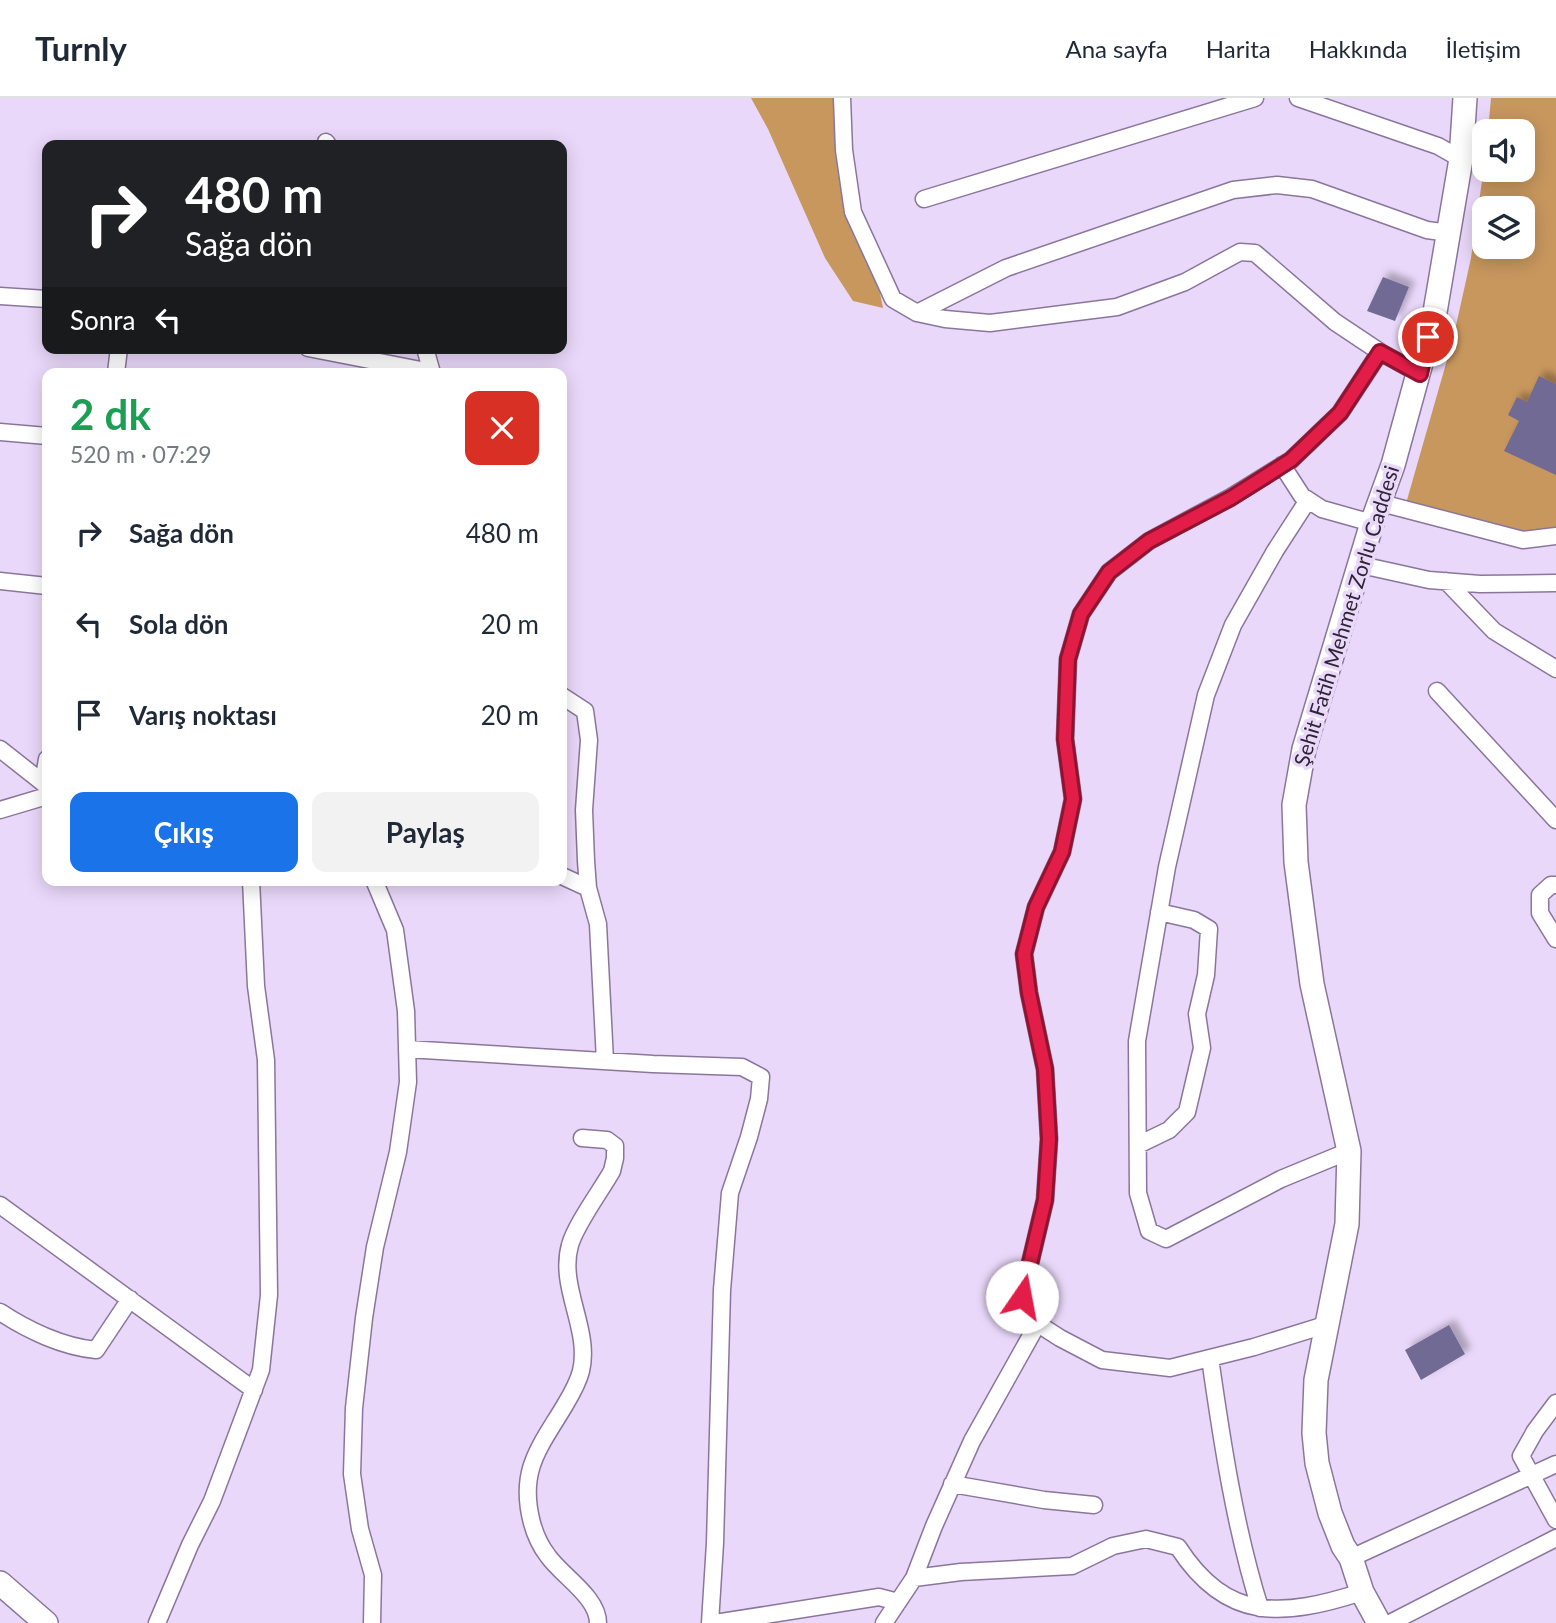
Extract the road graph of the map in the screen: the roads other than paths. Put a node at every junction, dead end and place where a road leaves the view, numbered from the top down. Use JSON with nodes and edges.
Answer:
{"nodes":[{"id":1,"x":842,"y":98,"type":"edge"},
{"id":2,"x":1255,"y":98,"type":"edge"},
{"id":3,"x":1298,"y":98,"type":"edge"},
{"id":4,"x":1465,"y":98,"type":"edge"},
{"id":5,"x":1461,"y":159,"type":"junction"},
{"id":6,"x":924,"y":199,"type":"dead end"},
{"id":7,"x":1449,"y":233,"type":"junction"},
{"id":8,"x":0,"y":296,"type":"edge"},
{"id":9,"x":42,"y":299,"type":"edge"},
{"id":10,"x":917,"y":313,"type":"junction"},
{"id":11,"x":1380,"y":352,"type":"junction"},
{"id":12,"x":340,"y":354,"type":"edge"},
{"id":13,"x":411,"y":368,"type":"edge"},
{"id":14,"x":1420,"y":374,"type":"junction"},
{"id":15,"x":0,"y":432,"type":"edge"},
{"id":16,"x":42,"y":436,"type":"edge"},
{"id":17,"x":1282,"y":465,"type":"junction"},
{"id":18,"x":1308,"y":500,"type":"junction"},
{"id":19,"x":1377,"y":513,"type":"junction"},
{"id":20,"x":1556,"y":536,"type":"edge"},
{"id":21,"x":1361,"y":565,"type":"junction"},
{"id":22,"x":0,"y":581,"type":"edge"},
{"id":23,"x":1446,"y":581,"type":"junction"},
{"id":24,"x":1556,"y":583,"type":"edge"},
{"id":25,"x":42,"y":585,"type":"edge"},
{"id":26,"x":1556,"y":669,"type":"edge"},
{"id":27,"x":1437,"y":691,"type":"dead end"},
{"id":28,"x":567,"y":699,"type":"edge"},
{"id":29,"x":0,"y":749,"type":"edge"},
{"id":30,"x":42,"y":785,"type":"edge"},
{"id":31,"x":42,"y":790,"type":"edge"},
{"id":32,"x":0,"y":810,"type":"edge"},
{"id":33,"x":1556,"y":820,"type":"edge"},
{"id":34,"x":567,"y":878,"type":"edge"},
{"id":35,"x":1556,"y":885,"type":"edge"},
{"id":36,"x":251,"y":886,"type":"edge"},
{"id":37,"x":377,"y":886,"type":"edge"},
{"id":38,"x":588,"y":888,"type":"junction"},
{"id":39,"x":1159,"y":912,"type":"junction"},
{"id":40,"x":1556,"y":939,"type":"edge"},
{"id":41,"x":407,"y":1049,"type":"junction"},
{"id":42,"x":605,"y":1061,"type":"junction"},
{"id":43,"x":582,"y":1139,"type":"dead end"},
{"id":44,"x":1138,"y":1145,"type":"junction"},
{"id":45,"x":1349,"y":1151,"type":"junction"},
{"id":46,"x":0,"y":1205,"type":"edge"},
{"id":47,"x":130,"y":1299,"type":"junction"},
{"id":48,"x":0,"y":1312,"type":"edge"},
{"id":49,"x":1038,"y":1324,"type":"junction"},
{"id":50,"x":1325,"y":1325,"type":"junction"},
{"id":51,"x":1210,"y":1358,"type":"junction"},
{"id":52,"x":254,"y":1390,"type":"junction"},
{"id":53,"x":1556,"y":1403,"type":"edge"},
{"id":54,"x":1556,"y":1464,"type":"edge"},
{"id":55,"x":1529,"y":1474,"type":"junction"},
{"id":56,"x":952,"y":1484,"type":"junction"},
{"id":57,"x":1094,"y":1505,"type":"dead end"},
{"id":58,"x":1556,"y":1520,"type":"edge"},
{"id":59,"x":1556,"y":1538,"type":"edge"},
{"id":60,"x":1351,"y":1558,"type":"junction"},
{"id":61,"x":914,"y":1578,"type":"junction"},
{"id":62,"x":0,"y":1583,"type":"edge"},
{"id":63,"x":1362,"y":1592,"type":"junction"},
{"id":64,"x":898,"y":1602,"type":"junction"},
{"id":65,"x":1260,"y":1608,"type":"junction"},
{"id":66,"x":46,"y":1623,"type":"edge"},
{"id":67,"x":157,"y":1623,"type":"edge"},
{"id":68,"x":372,"y":1623,"type":"edge"},
{"id":69,"x":597,"y":1623,"type":"edge"},
{"id":70,"x":713,"y":1623,"type":"edge"},
{"id":71,"x":884,"y":1623,"type":"edge"},
{"id":72,"x":1380,"y":1623,"type":"edge"},
{"id":73,"x":1390,"y":1623,"type":"edge"}],
"edges":[{"from":1,"to":10,"type":"street"},
{"from":2,"to":6,"type":"street"},
{"from":3,"to":5,"type":"street"},
{"from":4,"to":5,"type":"main road","name":"Şehit Fatih Mehmet Zorlu Caddesi"},
{"from":5,"to":7,"type":"main road","name":"Şehit Fatih Mehmet Zorlu Caddesi"},
{"from":7,"to":10,"type":"street"},
{"from":7,"to":14,"type":"main road","name":"Şehit Fatih Mehmet Zorlu Caddesi"},
{"from":8,"to":9,"type":"street"},
{"from":10,"to":11,"type":"street"},
{"from":11,"to":14,"type":"street"},
{"from":11,"to":17,"type":"street"},
{"from":12,"to":13,"type":"street"},
{"from":14,"to":19,"type":"main road","name":"Şehit Fatih Mehmet Zorlu Caddesi"},
{"from":15,"to":16,"type":"street"},
{"from":17,"to":18,"type":"street"},
{"from":17,"to":49,"type":"street"},
{"from":18,"to":19,"type":"street"},
{"from":18,"to":39,"type":"street"},
{"from":19,"to":20,"type":"street"},
{"from":19,"to":21,"type":"main road","name":"Şehit Fatih Mehmet Zorlu Caddesi"},
{"from":21,"to":23,"type":"street"},
{"from":21,"to":45,"type":"main road","name":"Şehit Fatih Mehmet Zorlu Caddesi"},
{"from":22,"to":25,"type":"street"},
{"from":23,"to":24,"type":"street"},
{"from":23,"to":26,"type":"street"},
{"from":27,"to":33,"type":"street"},
{"from":28,"to":38,"type":"street"},
{"from":29,"to":30,"type":"street"},
{"from":31,"to":32,"type":"street"},
{"from":34,"to":38,"type":"street"},
{"from":35,"to":40,"type":"street"},
{"from":36,"to":52,"type":"street"},
{"from":37,"to":41,"type":"street"},
{"from":38,"to":42,"type":"street"},
{"from":39,"to":44,"type":"street"},
{"from":39,"to":44,"type":"street"},
{"from":41,"to":42,"type":"street"},
{"from":41,"to":68,"type":"street"},
{"from":42,"to":70,"type":"street"},
{"from":43,"to":69,"type":"street"},
{"from":44,"to":45,"type":"street"},
{"from":45,"to":50,"type":"main road","name":"Şehit Fatih Mehmet Zorlu Caddesi"},
{"from":46,"to":47,"type":"street"},
{"from":47,"to":48,"type":"street"},
{"from":47,"to":52,"type":"street"},
{"from":49,"to":51,"type":"street"},
{"from":49,"to":56,"type":"street"},
{"from":50,"to":51,"type":"street"},
{"from":50,"to":60,"type":"main road","name":"Şehit Fatih Mehmet Zorlu Caddesi"},
{"from":51,"to":65,"type":"street"},
{"from":52,"to":67,"type":"street"},
{"from":53,"to":55,"type":"street"},
{"from":54,"to":55,"type":"street"},
{"from":55,"to":58,"type":"street"},
{"from":55,"to":60,"type":"street"},
{"from":56,"to":57,"type":"street"},
{"from":56,"to":61,"type":"street"},
{"from":59,"to":73,"type":"street"},
{"from":60,"to":63,"type":"main road","name":"Şehit Fatih Mehmet Zorlu Caddesi"},
{"from":61,"to":64,"type":"street"},
{"from":61,"to":65,"type":"street"},
{"from":62,"to":66,"type":"main road"},
{"from":63,"to":65,"type":"street"},
{"from":63,"to":72,"type":"main road","name":"Şehit Fatih Mehmet Zorlu Caddesi"},
{"from":64,"to":70,"type":"street"},
{"from":64,"to":71,"type":"street"}]}
